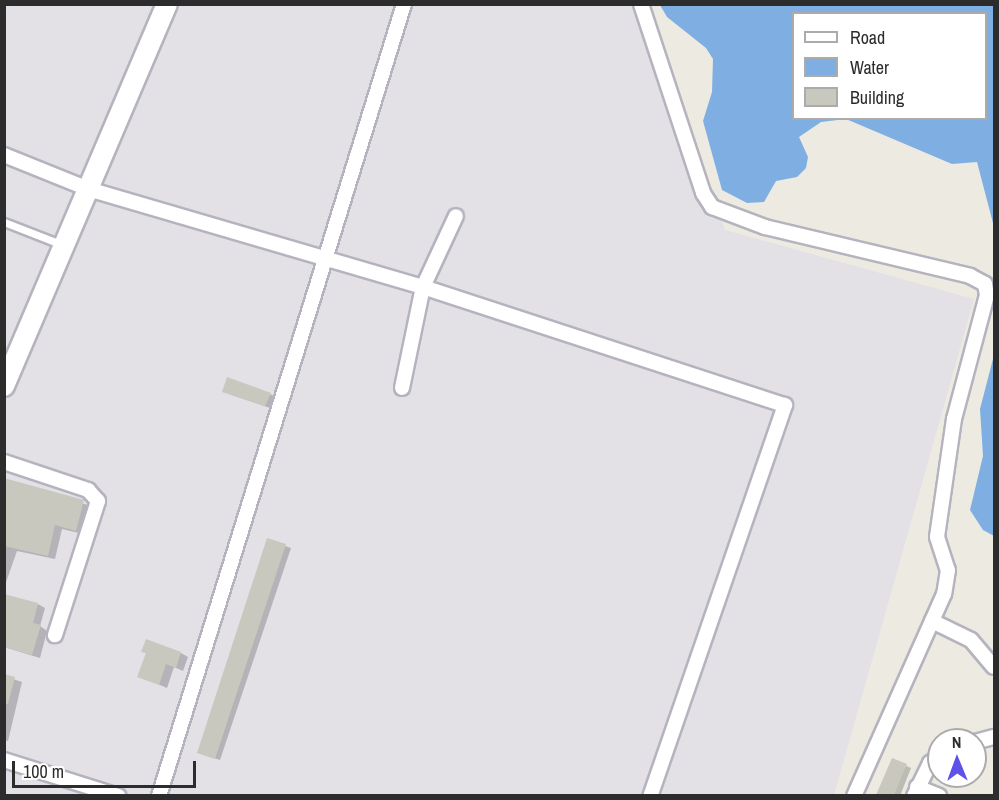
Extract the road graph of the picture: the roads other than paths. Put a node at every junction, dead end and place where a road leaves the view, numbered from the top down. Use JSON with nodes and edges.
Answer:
{"nodes":[{"id":1,"x":167,"y":4,"type":"edge"},
{"id":2,"x":405,"y":4,"type":"edge"},
{"id":3,"x":641,"y":4,"type":"edge"},
{"id":4,"x":4,"y":155,"type":"edge"},
{"id":5,"x":88,"y":189,"type":"junction"},
{"id":6,"x":456,"y":216,"type":"dead end"},
{"id":7,"x":4,"y":222,"type":"edge"},
{"id":8,"x":64,"y":245,"type":"junction"},
{"id":9,"x":327,"y":262,"type":"junction"},
{"id":10,"x":423,"y":287,"type":"junction"},
{"id":11,"x":5,"y":383,"type":"edge"},
{"id":12,"x":402,"y":388,"type":"dead end"},
{"id":13,"x":4,"y":462,"type":"edge"},
{"id":14,"x":932,"y":621,"type":"junction"},
{"id":15,"x":55,"y":635,"type":"dead end"},
{"id":16,"x":994,"y":667,"type":"edge"},
{"id":17,"x":4,"y":760,"type":"edge"},
{"id":18,"x":927,"y":769,"type":"edge"},
{"id":19,"x":916,"y":791,"type":"edge"},
{"id":20,"x":118,"y":795,"type":"edge"},
{"id":21,"x":159,"y":795,"type":"edge"},
{"id":22,"x":650,"y":795,"type":"edge"},
{"id":23,"x":854,"y":795,"type":"edge"},
{"id":24,"x":939,"y":795,"type":"edge"}],
"edges":[{"from":1,"to":5,"type":"street"},
{"from":2,"to":9,"type":"street"},
{"from":3,"to":14,"type":"street"},
{"from":4,"to":5,"type":"street"},
{"from":5,"to":8,"type":"street"},
{"from":5,"to":9,"type":"street"},
{"from":6,"to":10,"type":"street"},
{"from":7,"to":8,"type":"lane"},
{"from":8,"to":11,"type":"street"},
{"from":9,"to":10,"type":"street"},
{"from":9,"to":21,"type":"street"},
{"from":10,"to":12,"type":"street"},
{"from":10,"to":22,"type":"street"},
{"from":13,"to":15,"type":"street"},
{"from":14,"to":16,"type":"street"},
{"from":14,"to":23,"type":"street"},
{"from":17,"to":20,"type":"street"},
{"from":18,"to":19,"type":"street"},
{"from":19,"to":24,"type":"street"}]}
